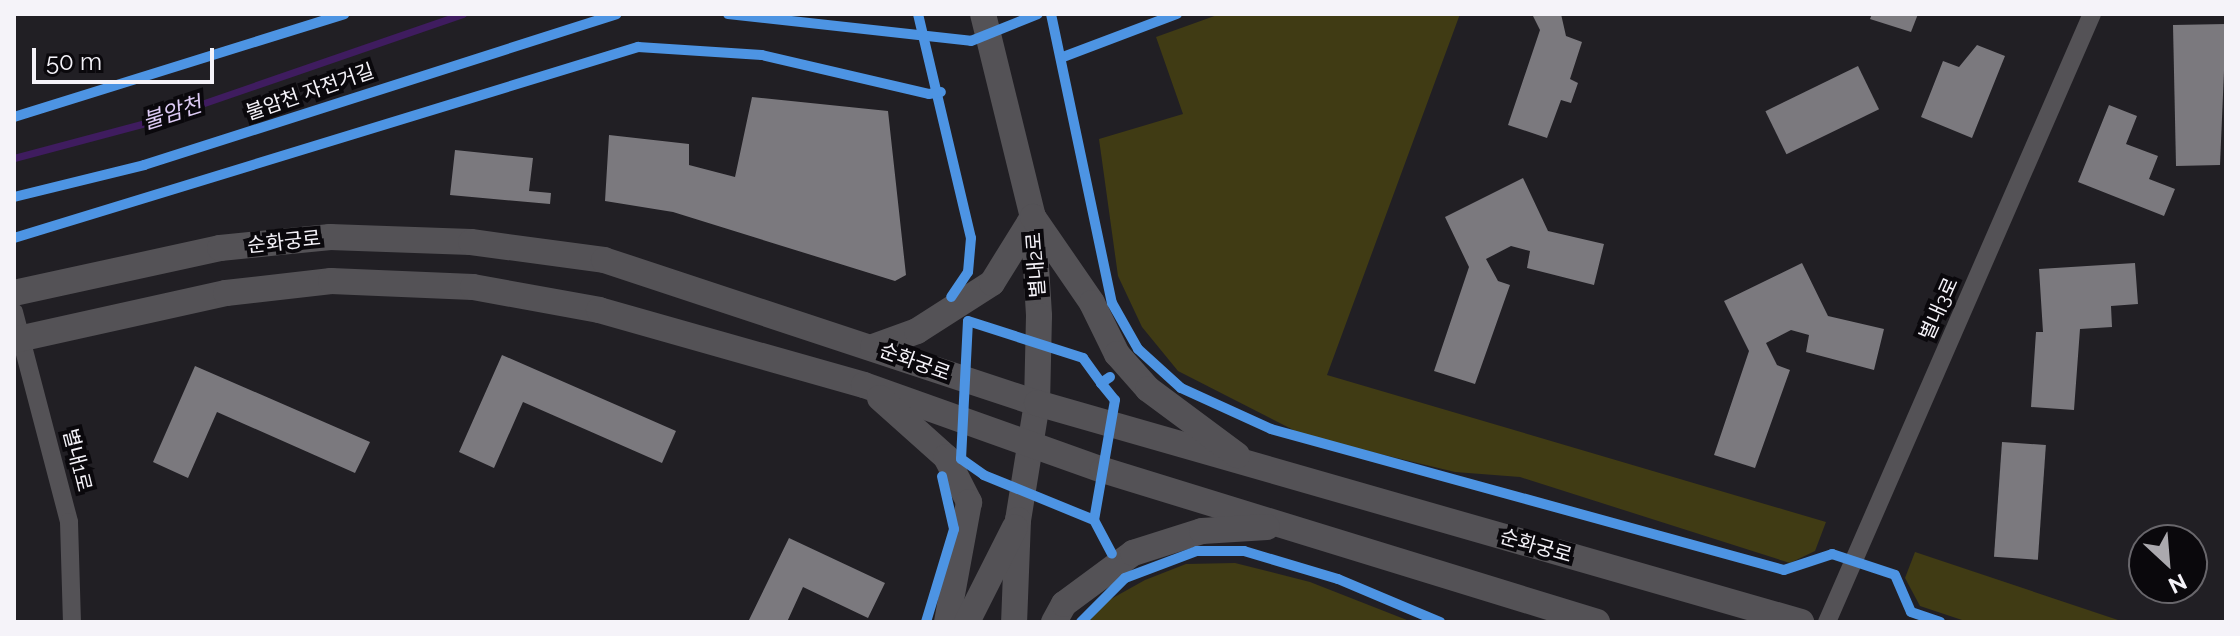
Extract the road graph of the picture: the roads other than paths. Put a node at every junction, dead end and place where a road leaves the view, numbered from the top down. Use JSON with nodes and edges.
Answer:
{"nodes":[{"id":1,"x":983,"y":14,"type":"edge"},
{"id":2,"x":2092,"y":14,"type":"edge"},
{"id":3,"x":1033,"y":217,"type":"junction"},
{"id":4,"x":14,"y":293,"type":"edge"},
{"id":5,"x":14,"y":312,"type":"edge"},
{"id":6,"x":18,"y":339,"type":"edge"},
{"id":7,"x":873,"y":347,"type":"junction"},
{"id":8,"x":864,"y":385,"type":"junction"},
{"id":9,"x":1037,"y":403,"type":"junction"},
{"id":10,"x":1030,"y":446,"type":"junction"},
{"id":11,"x":1252,"y":466,"type":"junction"},
{"id":12,"x":1018,"y":520,"type":"junction"},
{"id":13,"x":1286,"y":526,"type":"junction"},
{"id":14,"x":72,"y":622,"type":"edge"},
{"id":15,"x":947,"y":622,"type":"edge"},
{"id":16,"x":967,"y":622,"type":"edge"},
{"id":17,"x":1014,"y":622,"type":"edge"},
{"id":18,"x":1054,"y":622,"type":"edge"},
{"id":19,"x":1597,"y":622,"type":"edge"},
{"id":20,"x":1801,"y":622,"type":"edge"},
{"id":21,"x":1827,"y":622,"type":"edge"}],
"edges":[{"from":1,"to":3,"type":"street","name":"별내2로"},
{"from":2,"to":21,"type":"street","name":"별내3로"},
{"from":3,"to":7,"type":"street"},
{"from":3,"to":9,"type":"street","name":"별내2로"},
{"from":3,"to":11,"type":"street"},
{"from":4,"to":7,"type":"street","name":"순화궁로"},
{"from":5,"to":6,"type":"street","name":"별내1로"},
{"from":6,"to":8,"type":"street","name":"순화궁로"},
{"from":6,"to":14,"type":"street","name":"별내1로"},
{"from":7,"to":9,"type":"street","name":"순화궁로"},
{"from":8,"to":10,"type":"street","name":"순화궁로"},
{"from":8,"to":15,"type":"street"},
{"from":9,"to":10,"type":"street","name":"별내2로"},
{"from":9,"to":11,"type":"street","name":"순화궁로"},
{"from":10,"to":12,"type":"street","name":"별내2로"},
{"from":10,"to":13,"type":"street","name":"순화궁로"},
{"from":11,"to":20,"type":"street","name":"순화궁로"},
{"from":12,"to":16,"type":"street","name":"별내2로"},
{"from":12,"to":17,"type":"street","name":"별내2로"},
{"from":13,"to":18,"type":"street"},
{"from":13,"to":19,"type":"street","name":"순화궁로"}]}
